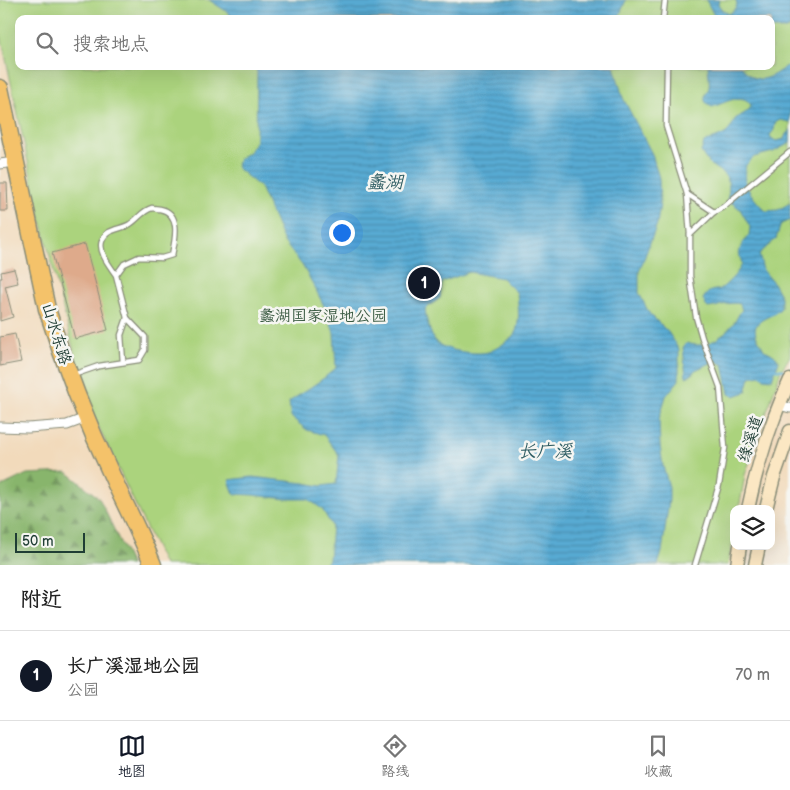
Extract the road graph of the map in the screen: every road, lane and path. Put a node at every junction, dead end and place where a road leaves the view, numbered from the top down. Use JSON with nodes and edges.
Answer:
{"nodes":[{"id":1,"x":664,"y":0,"type":"edge"},
{"id":2,"x":663,"y":15,"type":"edge"},
{"id":3,"x":667,"y":70,"type":"edge"},
{"id":4,"x":0,"y":88,"type":"edge"},
{"id":5,"x":790,"y":152,"type":"edge"},
{"id":6,"x":8,"y":163,"type":"edge"},
{"id":7,"x":688,"y":194,"type":"junction"},
{"id":8,"x":714,"y":212,"type":"junction"},
{"id":9,"x":690,"y":235,"type":"junction"},
{"id":10,"x":116,"y":275,"type":"junction"},
{"id":11,"x":127,"y":318,"type":"junction"},
{"id":12,"x":123,"y":362,"type":"junction"},
{"id":13,"x":69,"y":376,"type":"junction"},
{"id":14,"x":790,"y":380,"type":"edge"},
{"id":15,"x":785,"y":406,"type":"edge"},
{"id":16,"x":86,"y":418,"type":"junction"},
{"id":17,"x":0,"y":427,"type":"edge"},
{"id":18,"x":790,"y":430,"type":"edge"},
{"id":19,"x":749,"y":505,"type":"edge"},
{"id":20,"x":767,"y":505,"type":"edge"},
{"id":21,"x":740,"y":550,"type":"edge"},
{"id":22,"x":757,"y":550,"type":"edge"},
{"id":23,"x":153,"y":565,"type":"edge"},
{"id":24,"x":695,"y":565,"type":"edge"},
{"id":25,"x":738,"y":565,"type":"edge"},
{"id":26,"x":755,"y":565,"type":"edge"}],
"edges":[{"from":1,"to":2,"type":"lane"},
{"from":3,"to":7,"type":"lane"},
{"from":4,"to":6,"type":"highway","name":"山水东路"},
{"from":5,"to":8,"type":"lane"},
{"from":6,"to":13,"type":"highway","name":"山水东路"},
{"from":7,"to":8,"type":"lane"},
{"from":7,"to":9,"type":"lane"},
{"from":8,"to":9,"type":"lane"},
{"from":9,"to":24,"type":"lane"},
{"from":10,"to":10,"type":"lane"},
{"from":10,"to":11,"type":"lane"},
{"from":11,"to":12,"type":"lane"},
{"from":11,"to":12,"type":"lane"},
{"from":12,"to":13,"type":"lane"},
{"from":13,"to":16,"type":"highway","name":"山水东路"},
{"from":14,"to":15,"type":"main road","name":"缘溪道"},
{"from":15,"to":19,"type":"main road","name":"缘溪道"},
{"from":16,"to":17,"type":"street"},
{"from":16,"to":23,"type":"highway","name":"山水东路"},
{"from":18,"to":20,"type":"main road","name":"缘溪道"},
{"from":21,"to":25,"type":"main road"},
{"from":22,"to":26,"type":"main road"}]}
